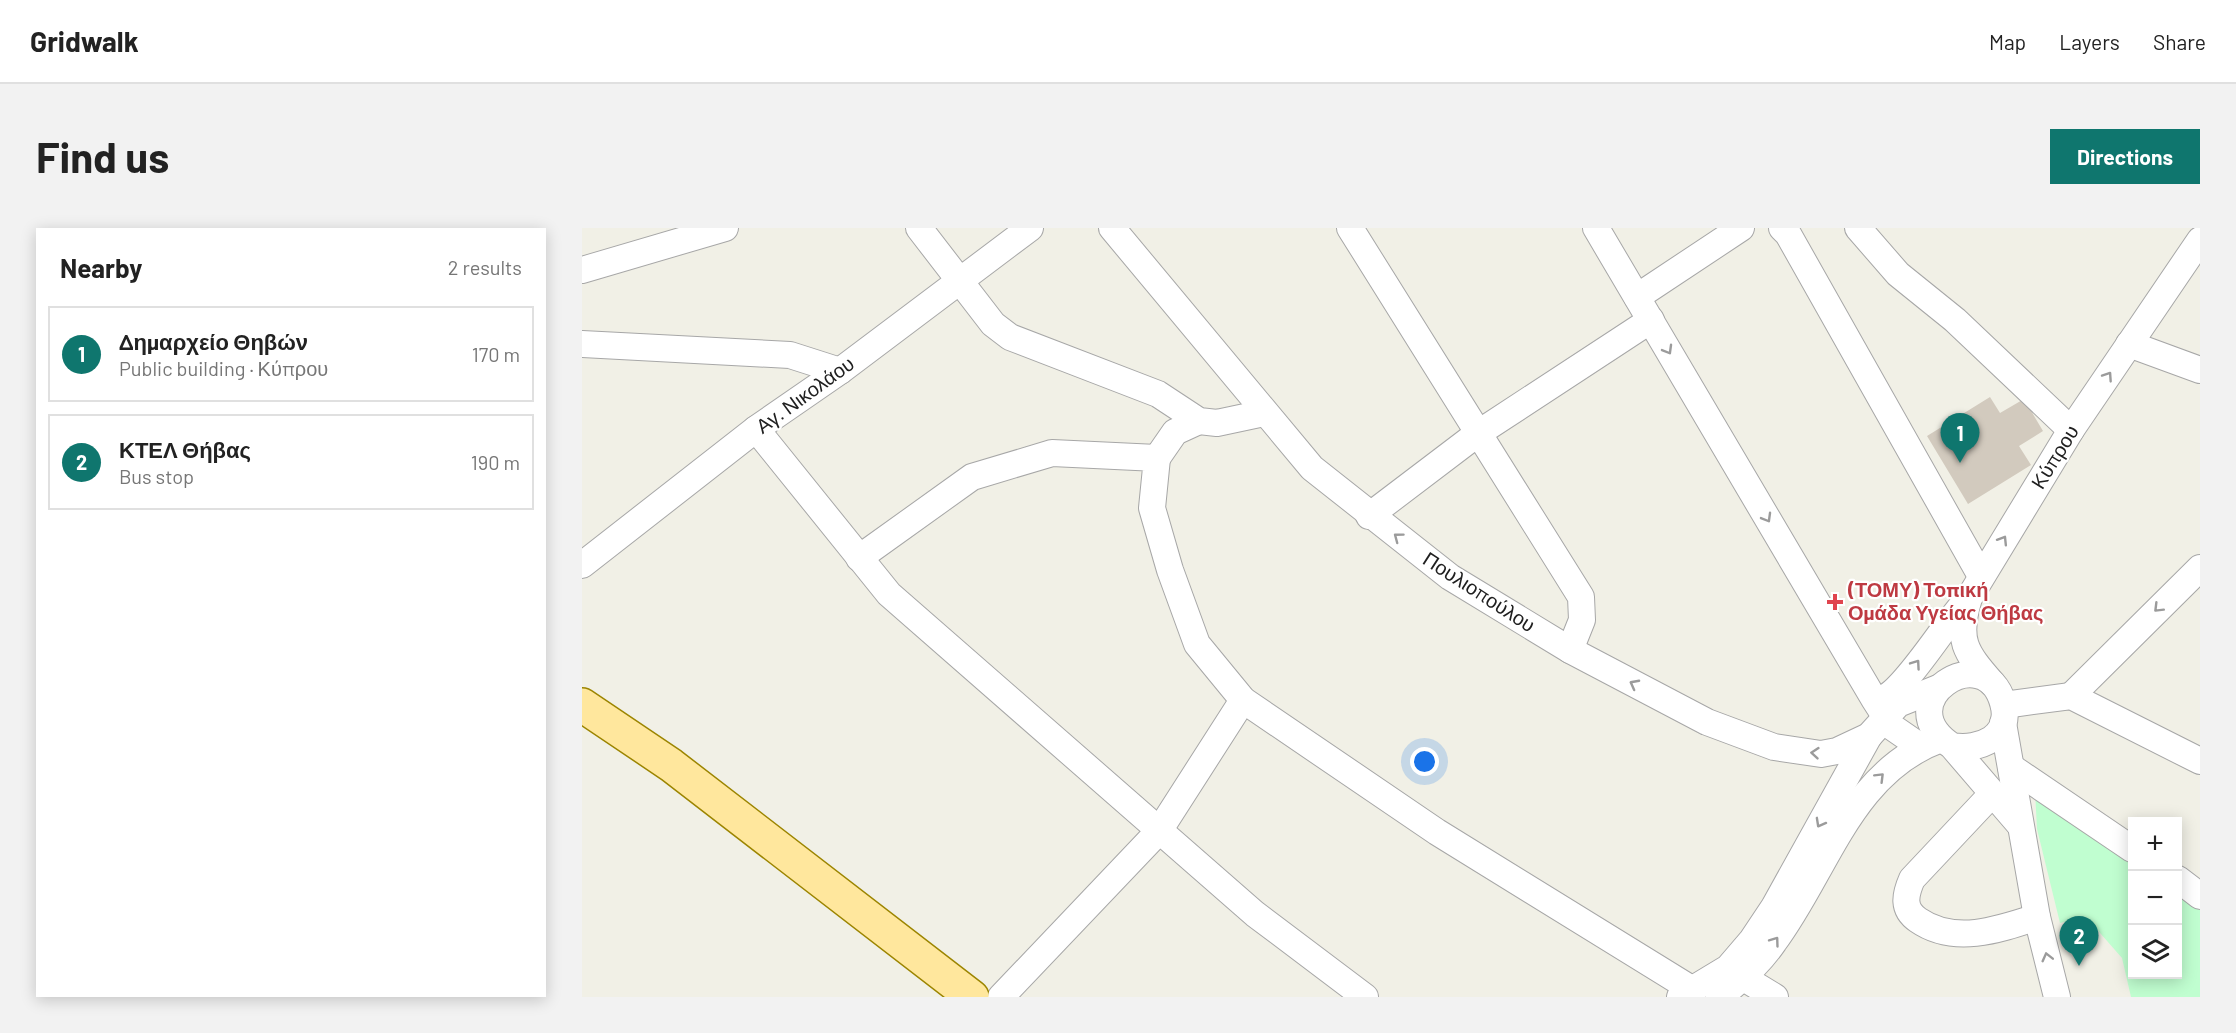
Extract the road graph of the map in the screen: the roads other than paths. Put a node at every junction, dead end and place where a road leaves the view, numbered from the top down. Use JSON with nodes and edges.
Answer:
{"nodes":[{"id":1,"x":725,"y":228,"type":"edge"},
{"id":2,"x":919,"y":228,"type":"edge"},
{"id":3,"x":1030,"y":228,"type":"edge"},
{"id":4,"x":1112,"y":228,"type":"edge"},
{"id":5,"x":1350,"y":228,"type":"edge"},
{"id":6,"x":1596,"y":228,"type":"edge"},
{"id":7,"x":1741,"y":228,"type":"edge"},
{"id":8,"x":1782,"y":228,"type":"edge"},
{"id":9,"x":1858,"y":228,"type":"edge"},
{"id":10,"x":2200,"y":240,"type":"edge"},
{"id":11,"x":584,"y":271,"type":"edge"},
{"id":12,"x":958,"y":279,"type":"junction"},
{"id":13,"x":1637,"y":297,"type":"junction"},
{"id":14,"x":1651,"y":320,"type":"junction"},
{"id":15,"x":582,"y":344,"type":"edge"},
{"id":16,"x":2129,"y":344,"type":"junction"},
{"id":17,"x":2200,"y":370,"type":"edge"},
{"id":18,"x":840,"y":371,"type":"junction"},
{"id":19,"x":1264,"y":413,"type":"junction"},
{"id":20,"x":1199,"y":421,"type":"junction"},
{"id":21,"x":756,"y":429,"type":"junction"},
{"id":22,"x":2071,"y":430,"type":"junction"},
{"id":23,"x":1477,"y":434,"type":"junction"},
{"id":24,"x":1156,"y":458,"type":"junction"},
{"id":25,"x":1369,"y":516,"type":"junction"},
{"id":26,"x":859,"y":558,"type":"junction"},
{"id":27,"x":582,"y":565,"type":"edge"},
{"id":28,"x":2200,"y":568,"type":"edge"},
{"id":29,"x":1981,"y":576,"type":"junction"},
{"id":30,"x":1969,"y":598,"type":"junction"},
{"id":31,"x":1570,"y":650,"type":"junction"},
{"id":32,"x":1938,"y":688,"type":"junction"},
{"id":33,"x":2071,"y":696,"type":"junction"},
{"id":34,"x":1243,"y":700,"type":"junction"},
{"id":35,"x":2000,"y":704,"type":"junction"},
{"id":36,"x":582,"y":705,"type":"edge"},
{"id":37,"x":1876,"y":717,"type":"junction"},
{"id":38,"x":1938,"y":744,"type":"junction"},
{"id":39,"x":2200,"y":761,"type":"edge"},
{"id":40,"x":2011,"y":766,"type":"junction"},
{"id":41,"x":1992,"y":794,"type":"junction"},
{"id":42,"x":2019,"y":825,"type":"junction"},
{"id":43,"x":1159,"y":831,"type":"junction"},
{"id":44,"x":2128,"y":846,"type":"edge"},
{"id":45,"x":2182,"y":882,"type":"edge"},
{"id":46,"x":2200,"y":896,"type":"edge"},
{"id":47,"x":2037,"y":917,"type":"junction"},
{"id":48,"x":1736,"y":973,"type":"junction"},
{"id":49,"x":1687,"y":994,"type":"edge"},
{"id":50,"x":961,"y":995,"type":"edge"},
{"id":51,"x":1001,"y":997,"type":"edge"},
{"id":52,"x":1365,"y":997,"type":"edge"},
{"id":53,"x":1719,"y":997,"type":"edge"},
{"id":54,"x":1775,"y":997,"type":"edge"},
{"id":55,"x":2057,"y":997,"type":"edge"}],
"edges":[{"from":1,"to":11,"type":"street"},
{"from":2,"to":12,"type":"street"},
{"from":3,"to":12,"type":"street","name":"Αγ. Νικολάου"},
{"from":4,"to":19,"type":"street","name":"Πουλιοπούλου"},
{"from":5,"to":23,"type":"street"},
{"from":6,"to":13,"type":"street"},
{"from":7,"to":13,"type":"street"},
{"from":8,"to":29,"type":"street"},
{"from":9,"to":22,"type":"street"},
{"from":10,"to":16,"type":"street","name":"Κύπρου"},
{"from":12,"to":18,"type":"street","name":"Αγ. Νικολάου"},
{"from":12,"to":20,"type":"street"},
{"from":13,"to":14,"type":"street"},
{"from":14,"to":23,"type":"street"},
{"from":14,"to":37,"type":"street","one_way":true},
{"from":15,"to":18,"type":"street"},
{"from":16,"to":17,"type":"street"},
{"from":22,"to":16,"type":"street","name":"Κύπρου","one_way":true},
{"from":18,"to":21,"type":"street","name":"Αγ. Νικολάου"},
{"from":19,"to":20,"type":"street"},
{"from":19,"to":25,"type":"street","name":"Πουλιοπούλου"},
{"from":20,"to":24,"type":"street"},
{"from":21,"to":26,"type":"street"},
{"from":21,"to":27,"type":"street","name":"Αγ. Νικολάου"},
{"from":29,"to":22,"type":"street","name":"Κύπρου","one_way":true},
{"from":23,"to":25,"type":"street"},
{"from":23,"to":31,"type":"street"},
{"from":24,"to":26,"type":"street"},
{"from":24,"to":34,"type":"street"},
{"from":31,"to":25,"type":"street","name":"Πουλιοπούλου","one_way":true},
{"from":26,"to":43,"type":"street"},
{"from":28,"to":33,"type":"street","one_way":true},
{"from":29,"to":30,"type":"street","name":"Κύπρου"},
{"from":30,"to":35,"type":"street","name":"Κύπρου"},
{"from":37,"to":30,"type":"street","one_way":true},
{"from":37,"to":31,"type":"street","name":"Πουλιοπούλου","one_way":true},
{"from":32,"to":35,"type":"street"},
{"from":32,"to":37,"type":"street","name":"Πουλιοπούλου"},
{"from":32,"to":38,"type":"street"},
{"from":33,"to":35,"type":"street"},
{"from":33,"to":39,"type":"street"},
{"from":34,"to":43,"type":"street"},
{"from":34,"to":49,"type":"street"},
{"from":35,"to":38,"type":"street"},
{"from":35,"to":40,"type":"street"},
{"from":36,"to":50,"type":"main road"},
{"from":37,"to":38,"type":"street"},
{"from":37,"to":48,"type":"street","one_way":true},
{"from":38,"to":41,"type":"street"},
{"from":48,"to":38,"type":"street","one_way":true},
{"from":40,"to":42,"type":"street"},
{"from":40,"to":44,"type":"street"},
{"from":41,"to":42,"type":"street"},
{"from":41,"to":47,"type":"street"},
{"from":42,"to":47,"type":"street"},
{"from":43,"to":51,"type":"street"},
{"from":43,"to":52,"type":"street"},
{"from":45,"to":46,"type":"street"},
{"from":55,"to":47,"type":"street","one_way":true},
{"from":48,"to":49,"type":"street"},
{"from":48,"to":53,"type":"street"},
{"from":48,"to":54,"type":"street"}]}
